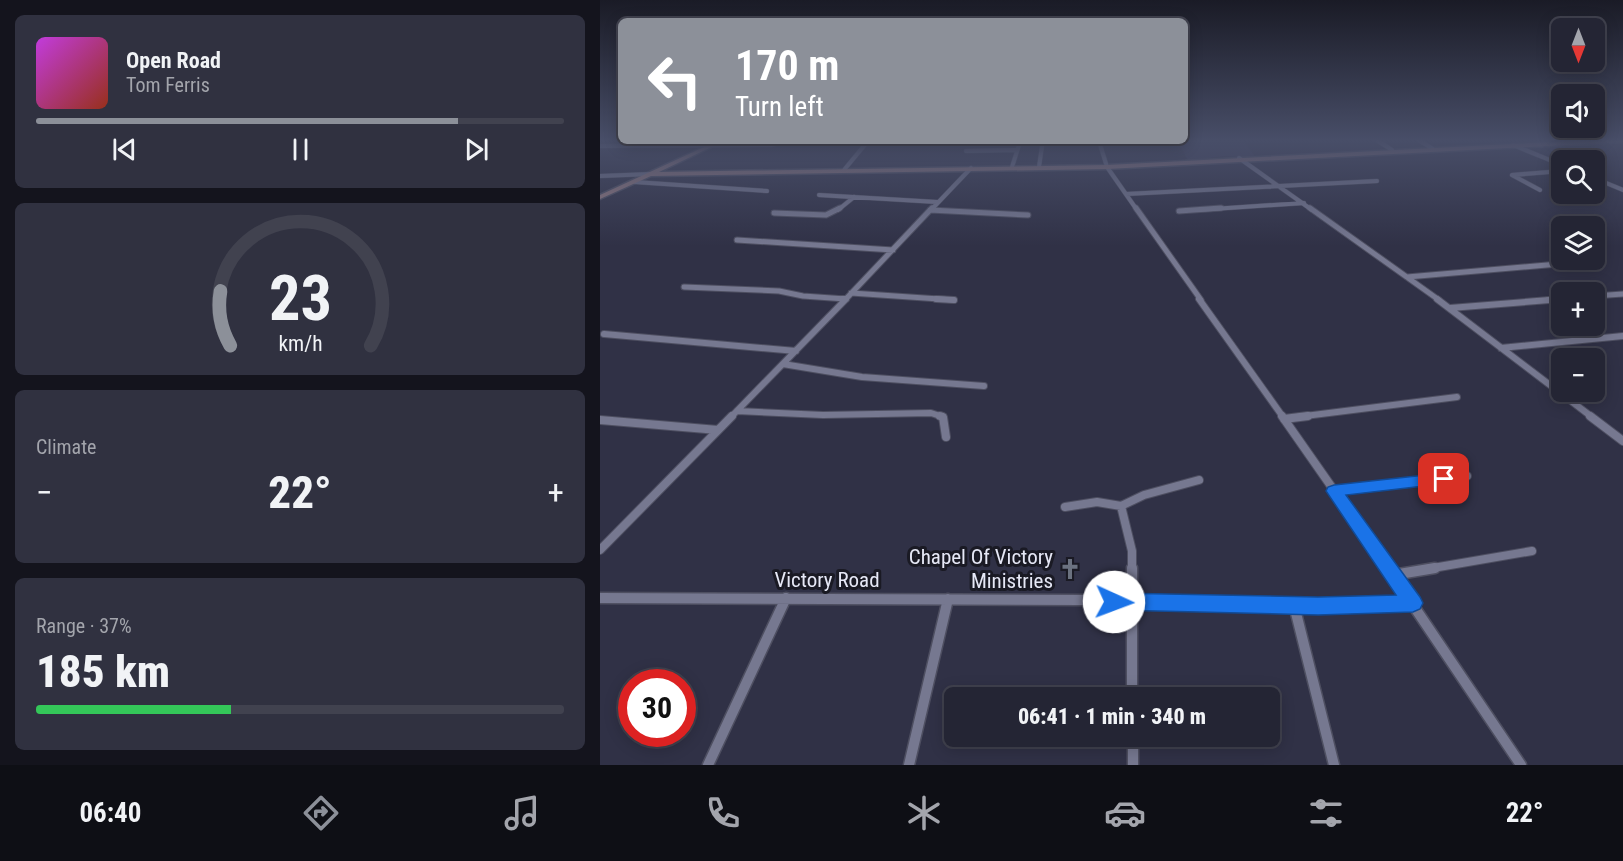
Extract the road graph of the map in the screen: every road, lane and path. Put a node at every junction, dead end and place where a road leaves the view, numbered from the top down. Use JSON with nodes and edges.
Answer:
{"nodes":[{"id":1,"x":633,"y":175,"type":"edge"},
{"id":2,"x":650,"y":175,"type":"edge"},
{"id":3,"x":964,"y":175,"type":"edge"},
{"id":4,"x":1113,"y":175,"type":"edge"},
{"id":5,"x":1264,"y":175,"type":"edge"},
{"id":6,"x":1516,"y":175,"type":"edge"},
{"id":7,"x":600,"y":176,"type":"edge"},
{"id":8,"x":1377,"y":181,"type":"dead end"},
{"id":9,"x":635,"y":182,"type":"junction"},
{"id":10,"x":1605,"y":183,"type":"edge"},
{"id":11,"x":1623,"y":184,"type":"edge"},
{"id":12,"x":1610,"y":185,"type":"junction"},
{"id":13,"x":1281,"y":186,"type":"junction"},
{"id":14,"x":1540,"y":190,"type":"dead end"},
{"id":15,"x":1623,"y":190,"type":"edge"},
{"id":16,"x":767,"y":191,"type":"dead end"},
{"id":17,"x":1126,"y":194,"type":"junction"},
{"id":18,"x":819,"y":195,"type":"dead end"},
{"id":19,"x":600,"y":197,"type":"edge"},
{"id":20,"x":854,"y":197,"type":"junction"},
{"id":21,"x":937,"y":202,"type":"junction"},
{"id":22,"x":1304,"y":203,"type":"junction"},
{"id":23,"x":930,"y":210,"type":"junction"},
{"id":24,"x":1179,"y":211,"type":"dead end"},
{"id":25,"x":774,"y":213,"type":"dead end"},
{"id":26,"x":1028,"y":215,"type":"dead end"},
{"id":27,"x":737,"y":240,"type":"dead end"},
{"id":28,"x":893,"y":250,"type":"junction"},
{"id":29,"x":1551,"y":265,"type":"edge"},
{"id":30,"x":1407,"y":277,"type":"junction"},
{"id":31,"x":684,"y":287,"type":"dead end"},
{"id":32,"x":851,"y":293,"type":"junction"},
{"id":33,"x":1623,"y":294,"type":"edge"},
{"id":34,"x":1605,"y":295,"type":"edge"},
{"id":35,"x":846,"y":299,"type":"junction"},
{"id":36,"x":954,"y":300,"type":"dead end"},
{"id":37,"x":1551,"y":300,"type":"edge"},
{"id":38,"x":1449,"y":308,"type":"junction"},
{"id":39,"x":604,"y":334,"type":"dead end"},
{"id":40,"x":1623,"y":336,"type":"edge"},
{"id":41,"x":1501,"y":348,"type":"junction"},
{"id":42,"x":796,"y":351,"type":"junction"},
{"id":43,"x":783,"y":364,"type":"junction"},
{"id":44,"x":984,"y":386,"type":"dead end"},
{"id":45,"x":1457,"y":397,"type":"dead end"},
{"id":46,"x":737,"y":411,"type":"junction"},
{"id":47,"x":1284,"y":419,"type":"junction"},
{"id":48,"x":600,"y":420,"type":"edge"},
{"id":49,"x":718,"y":430,"type":"junction"},
{"id":50,"x":946,"y":437,"type":"dead end"},
{"id":51,"x":1623,"y":441,"type":"edge"},
{"id":52,"x":1467,"y":476,"type":"dead end"},
{"id":53,"x":1199,"y":480,"type":"dead end"},
{"id":54,"x":1334,"y":491,"type":"junction"},
{"id":55,"x":1121,"y":506,"type":"junction"},
{"id":56,"x":1065,"y":507,"type":"dead end"},
{"id":57,"x":600,"y":550,"type":"edge"},
{"id":58,"x":1532,"y":551,"type":"dead end"},
{"id":59,"x":1393,"y":575,"type":"junction"},
{"id":60,"x":600,"y":598,"type":"edge"},
{"id":61,"x":786,"y":598,"type":"junction"},
{"id":62,"x":948,"y":599,"type":"junction"},
{"id":63,"x":1131,"y":603,"type":"junction"},
{"id":64,"x":1413,"y":603,"type":"junction"},
{"id":65,"x":1294,"y":606,"type":"junction"},
{"id":66,"x":1132,"y":687,"type":"edge"},
{"id":67,"x":1133,"y":747,"type":"edge"},
{"id":68,"x":708,"y":765,"type":"edge"},
{"id":69,"x":909,"y":765,"type":"edge"},
{"id":70,"x":1133,"y":765,"type":"edge"},
{"id":71,"x":1334,"y":765,"type":"edge"},
{"id":72,"x":1521,"y":765,"type":"edge"}],
"edges":[{"from":1,"to":7,"type":"street"},
{"from":2,"to":9,"type":"street"},
{"from":3,"to":21,"type":"street"},
{"from":4,"to":17,"type":"street"},
{"from":5,"to":13,"type":"street"},
{"from":6,"to":14,"type":"street"},
{"from":8,"to":13,"type":"street"},
{"from":9,"to":16,"type":"street"},
{"from":9,"to":19,"type":"street"},
{"from":10,"to":12,"type":"street"},
{"from":11,"to":12,"type":"street"},
{"from":12,"to":15,"type":"street"},
{"from":13,"to":17,"type":"street"},
{"from":13,"to":22,"type":"street"},
{"from":17,"to":47,"type":"street"},
{"from":18,"to":20,"type":"street"},
{"from":20,"to":21,"type":"street"},
{"from":20,"to":25,"type":"street"},
{"from":21,"to":23,"type":"street"},
{"from":22,"to":24,"type":"street"},
{"from":22,"to":30,"type":"street"},
{"from":23,"to":26,"type":"street"},
{"from":23,"to":28,"type":"street"},
{"from":27,"to":28,"type":"street"},
{"from":28,"to":32,"type":"street"},
{"from":29,"to":30,"type":"street"},
{"from":30,"to":38,"type":"street"},
{"from":31,"to":35,"type":"street"},
{"from":32,"to":35,"type":"street"},
{"from":32,"to":36,"type":"street"},
{"from":33,"to":34,"type":"street"},
{"from":35,"to":42,"type":"street"},
{"from":37,"to":38,"type":"street"},
{"from":38,"to":41,"type":"street"},
{"from":39,"to":42,"type":"street"},
{"from":40,"to":41,"type":"street"},
{"from":41,"to":51,"type":"street"},
{"from":42,"to":43,"type":"street"},
{"from":43,"to":44,"type":"street"},
{"from":43,"to":46,"type":"street"},
{"from":45,"to":47,"type":"street"},
{"from":46,"to":49,"type":"street"},
{"from":46,"to":50,"type":"street"},
{"from":47,"to":54,"type":"street"},
{"from":48,"to":49,"type":"street"},
{"from":49,"to":57,"type":"street"},
{"from":52,"to":54,"type":"street"},
{"from":53,"to":55,"type":"street"},
{"from":54,"to":59,"type":"street"},
{"from":55,"to":56,"type":"street"},
{"from":55,"to":63,"type":"street"},
{"from":58,"to":59,"type":"street"},
{"from":59,"to":64,"type":"street"},
{"from":60,"to":61,"type":"street","name":"Victory Road"},
{"from":61,"to":62,"type":"street","name":"Victory Road"},
{"from":61,"to":68,"type":"street"},
{"from":62,"to":63,"type":"street","name":"Victory Road"},
{"from":62,"to":69,"type":"street"},
{"from":63,"to":65,"type":"street","name":"Victory Road"},
{"from":63,"to":66,"type":"street"},
{"from":64,"to":65,"type":"street","name":"Victory Road"},
{"from":64,"to":72,"type":"street"},
{"from":65,"to":71,"type":"street"},
{"from":67,"to":70,"type":"street"}]}
